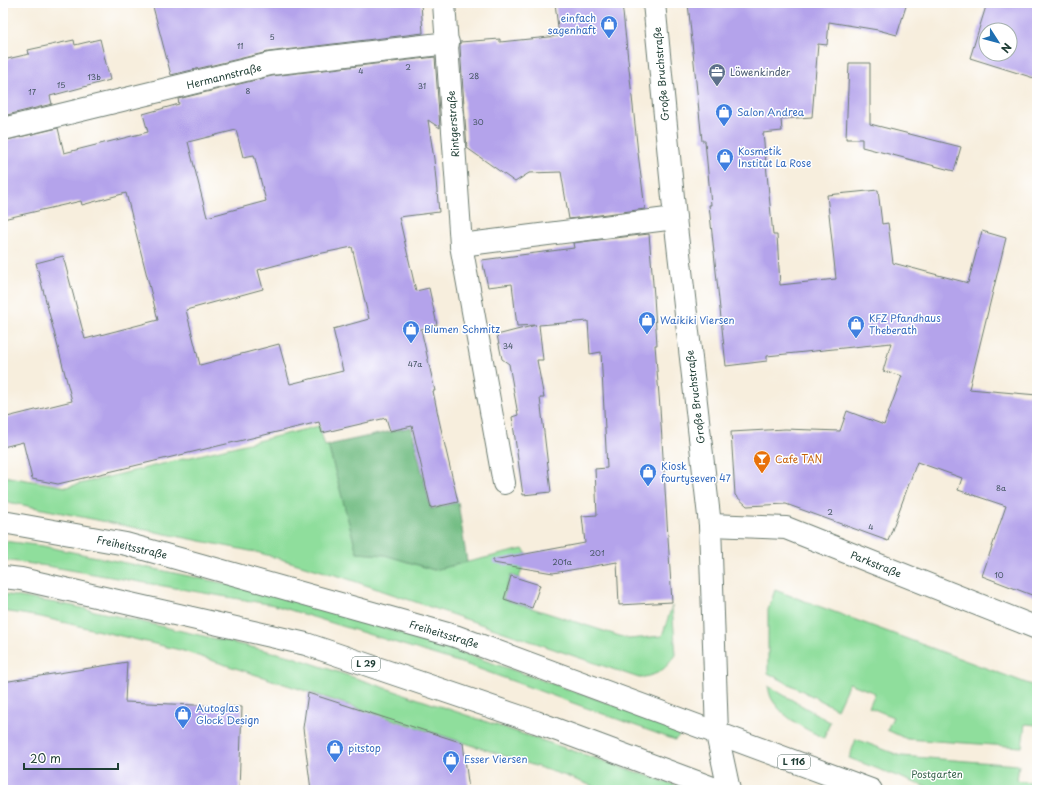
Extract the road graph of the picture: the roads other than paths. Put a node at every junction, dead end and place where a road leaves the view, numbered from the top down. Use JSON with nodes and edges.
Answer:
{"nodes":[{"id":1,"x":444,"y":3,"type":"edge"},
{"id":2,"x":654,"y":3,"type":"edge"},
{"id":3,"x":448,"y":43,"type":"junction"},
{"id":4,"x":3,"y":129,"type":"edge"},
{"id":5,"x":675,"y":218,"type":"junction"},
{"id":6,"x":461,"y":245,"type":"junction"},
{"id":7,"x":504,"y":483,"type":"dead end"},
{"id":8,"x":3,"y":522,"type":"edge"},
{"id":9,"x":710,"y":525,"type":"junction"},
{"id":10,"x":3,"y":577,"type":"edge"},
{"id":11,"x":1037,"y":628,"type":"edge"},
{"id":12,"x":717,"y":734,"type":"junction"},
{"id":13,"x":718,"y":790,"type":"edge"},
{"id":14,"x":729,"y":790,"type":"edge"},
{"id":15,"x":871,"y":790,"type":"edge"}],
"edges":[{"from":1,"to":3,"type":"main road","name":"Rintgerstraße"},
{"from":2,"to":5,"type":"main road","name":"Große Bruchstraße"},
{"from":3,"to":4,"type":"main road","name":"Hermannstraße"},
{"from":3,"to":6,"type":"main road","name":"Rintgerstraße"},
{"from":5,"to":6,"type":"main road"},
{"from":5,"to":9,"type":"main road","name":"Große Bruchstraße"},
{"from":6,"to":7,"type":"main road","name":"Rintgerstraße"},
{"from":8,"to":12,"type":"main road","name":"Freiheitsstraße"},
{"from":9,"to":11,"type":"main road","name":"Parkstraße"},
{"from":9,"to":12,"type":"main road","name":"Große Bruchstraße"},
{"from":10,"to":13,"type":"main road","number":"L 29"},
{"from":12,"to":14,"type":"main road","name":"Große Bruchstraße"},
{"from":12,"to":15,"type":"main road","name":"Freiheitsstraße","number":"L 116"}]}
